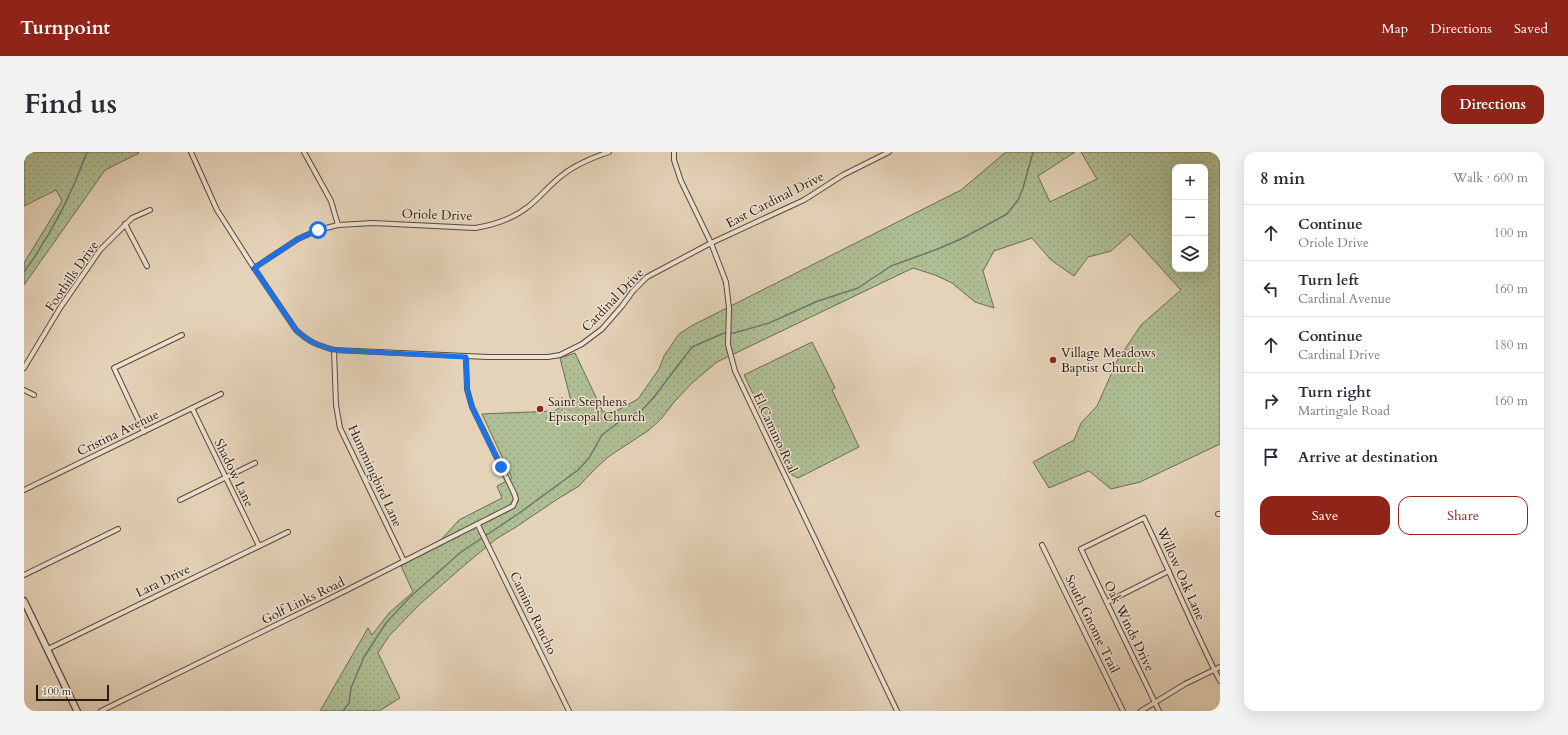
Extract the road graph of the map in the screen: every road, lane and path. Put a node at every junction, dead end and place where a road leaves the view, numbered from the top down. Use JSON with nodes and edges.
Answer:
{"nodes":[{"id":1,"x":191,"y":152,"type":"edge"},
{"id":2,"x":304,"y":152,"type":"edge"},
{"id":3,"x":609,"y":152,"type":"edge"},
{"id":4,"x":674,"y":152,"type":"edge"},
{"id":5,"x":889,"y":152,"type":"edge"},
{"id":6,"x":150,"y":210,"type":"dead end"},
{"id":7,"x":125,"y":224,"type":"junction"},
{"id":8,"x":338,"y":225,"type":"junction"},
{"id":9,"x":711,"y":243,"type":"junction"},
{"id":10,"x":147,"y":266,"type":"dead end"},
{"id":11,"x":254,"y":268,"type":"junction"},
{"id":12,"x":182,"y":335,"type":"dead end"},
{"id":13,"x":334,"y":350,"type":"junction"},
{"id":14,"x":466,"y":357,"type":"junction"},
{"id":15,"x":24,"y":368,"type":"edge"},
{"id":16,"x":24,"y":390,"type":"edge"},
{"id":17,"x":221,"y":394,"type":"dead end"},
{"id":18,"x":34,"y":395,"type":"dead end"},
{"id":19,"x":192,"y":408,"type":"junction"},
{"id":20,"x":144,"y":432,"type":"junction"},
{"id":21,"x":255,"y":463,"type":"dead end"},
{"id":22,"x":226,"y":478,"type":"junction"},
{"id":23,"x":24,"y":490,"type":"edge"},
{"id":24,"x":180,"y":500,"type":"dead end"},
{"id":25,"x":1144,"y":518,"type":"joint"},
{"id":26,"x":478,"y":525,"type":"junction"},
{"id":27,"x":118,"y":529,"type":"dead end"},
{"id":28,"x":288,"y":532,"type":"dead end"},
{"id":29,"x":1042,"y":545,"type":"dead end"},
{"id":30,"x":259,"y":546,"type":"junction"},
{"id":31,"x":404,"y":561,"type":"junction"},
{"id":32,"x":1169,"y":571,"type":"junction"},
{"id":33,"x":24,"y":575,"type":"edge"},
{"id":34,"x":24,"y":601,"type":"edge"},
{"id":35,"x":1107,"y":602,"type":"junction"},
{"id":36,"x":48,"y":649,"type":"junction"},
{"id":37,"x":1220,"y":667,"type":"edge"},
{"id":38,"x":1214,"y":670,"type":"junction"},
{"id":39,"x":1220,"y":681,"type":"edge"},
{"id":40,"x":1155,"y":703,"type":"junction"},
{"id":41,"x":77,"y":711,"type":"edge"},
{"id":42,"x":101,"y":711,"type":"edge"},
{"id":43,"x":569,"y":711,"type":"edge"},
{"id":44,"x":897,"y":711,"type":"edge"},
{"id":45,"x":1123,"y":711,"type":"edge"},
{"id":46,"x":1141,"y":711,"type":"edge"},
{"id":47,"x":1159,"y":711,"type":"edge"}],
"edges":[{"from":1,"to":11,"type":"street","name":"Cardinal Drive"},
{"from":2,"to":8,"type":"street"},
{"from":3,"to":8,"type":"street","name":"Oriole Drive"},
{"from":4,"to":9,"type":"street","name":"El Camino Real"},
{"from":5,"to":9,"type":"street","name":"East Cardinal Drive"},
{"from":6,"to":7,"type":"street","name":"Foothills Drive"},
{"from":7,"to":10,"type":"street"},
{"from":7,"to":15,"type":"street","name":"Foothills Drive"},
{"from":8,"to":11,"type":"street","name":"Oriole Drive"},
{"from":9,"to":14,"type":"street","name":"Cardinal Drive"},
{"from":9,"to":44,"type":"street","name":"El Camino Real"},
{"from":11,"to":13,"type":"street","name":"Cardinal Drive"},
{"from":12,"to":20,"type":"street"},
{"from":13,"to":14,"type":"street","name":"Cardinal Drive"},
{"from":13,"to":31,"type":"street","name":"Hummingbird Lane"},
{"from":14,"to":26,"type":"street","name":"Golf Links Road"},
{"from":16,"to":18,"type":"street"},
{"from":17,"to":19,"type":"street","name":"Cristina Avenue"},
{"from":19,"to":20,"type":"street","name":"Cristina Avenue"},
{"from":19,"to":22,"type":"street","name":"Shadow Lane"},
{"from":20,"to":23,"type":"street","name":"Cristina Avenue"},
{"from":21,"to":22,"type":"street"},
{"from":22,"to":24,"type":"street"},
{"from":22,"to":30,"type":"street","name":"Shadow Lane"},
{"from":25,"to":32,"type":"street","name":"Willow Oak Lane"},
{"from":25,"to":35,"type":"street","name":"Oak Winds Drive"},
{"from":26,"to":31,"type":"street","name":"Golf Links Road"},
{"from":26,"to":43,"type":"street","name":"Camino Rancho"},
{"from":27,"to":33,"type":"street"},
{"from":28,"to":30,"type":"street","name":"Lara Drive"},
{"from":29,"to":45,"type":"street","name":"South Gnome Trail"},
{"from":30,"to":36,"type":"street","name":"Lara Drive"},
{"from":31,"to":42,"type":"street","name":"Golf Links Road"},
{"from":32,"to":35,"type":"street"},
{"from":32,"to":38,"type":"street","name":"Willow Oak Lane"},
{"from":34,"to":36,"type":"street"},
{"from":35,"to":40,"type":"street","name":"Oak Winds Drive"},
{"from":36,"to":41,"type":"street"},
{"from":37,"to":38,"type":"street"},
{"from":38,"to":39,"type":"street","name":"Willow Oak Lane"},
{"from":38,"to":40,"type":"street"},
{"from":40,"to":46,"type":"street"},
{"from":40,"to":47,"type":"street","name":"Oak Winds Drive"}]}
